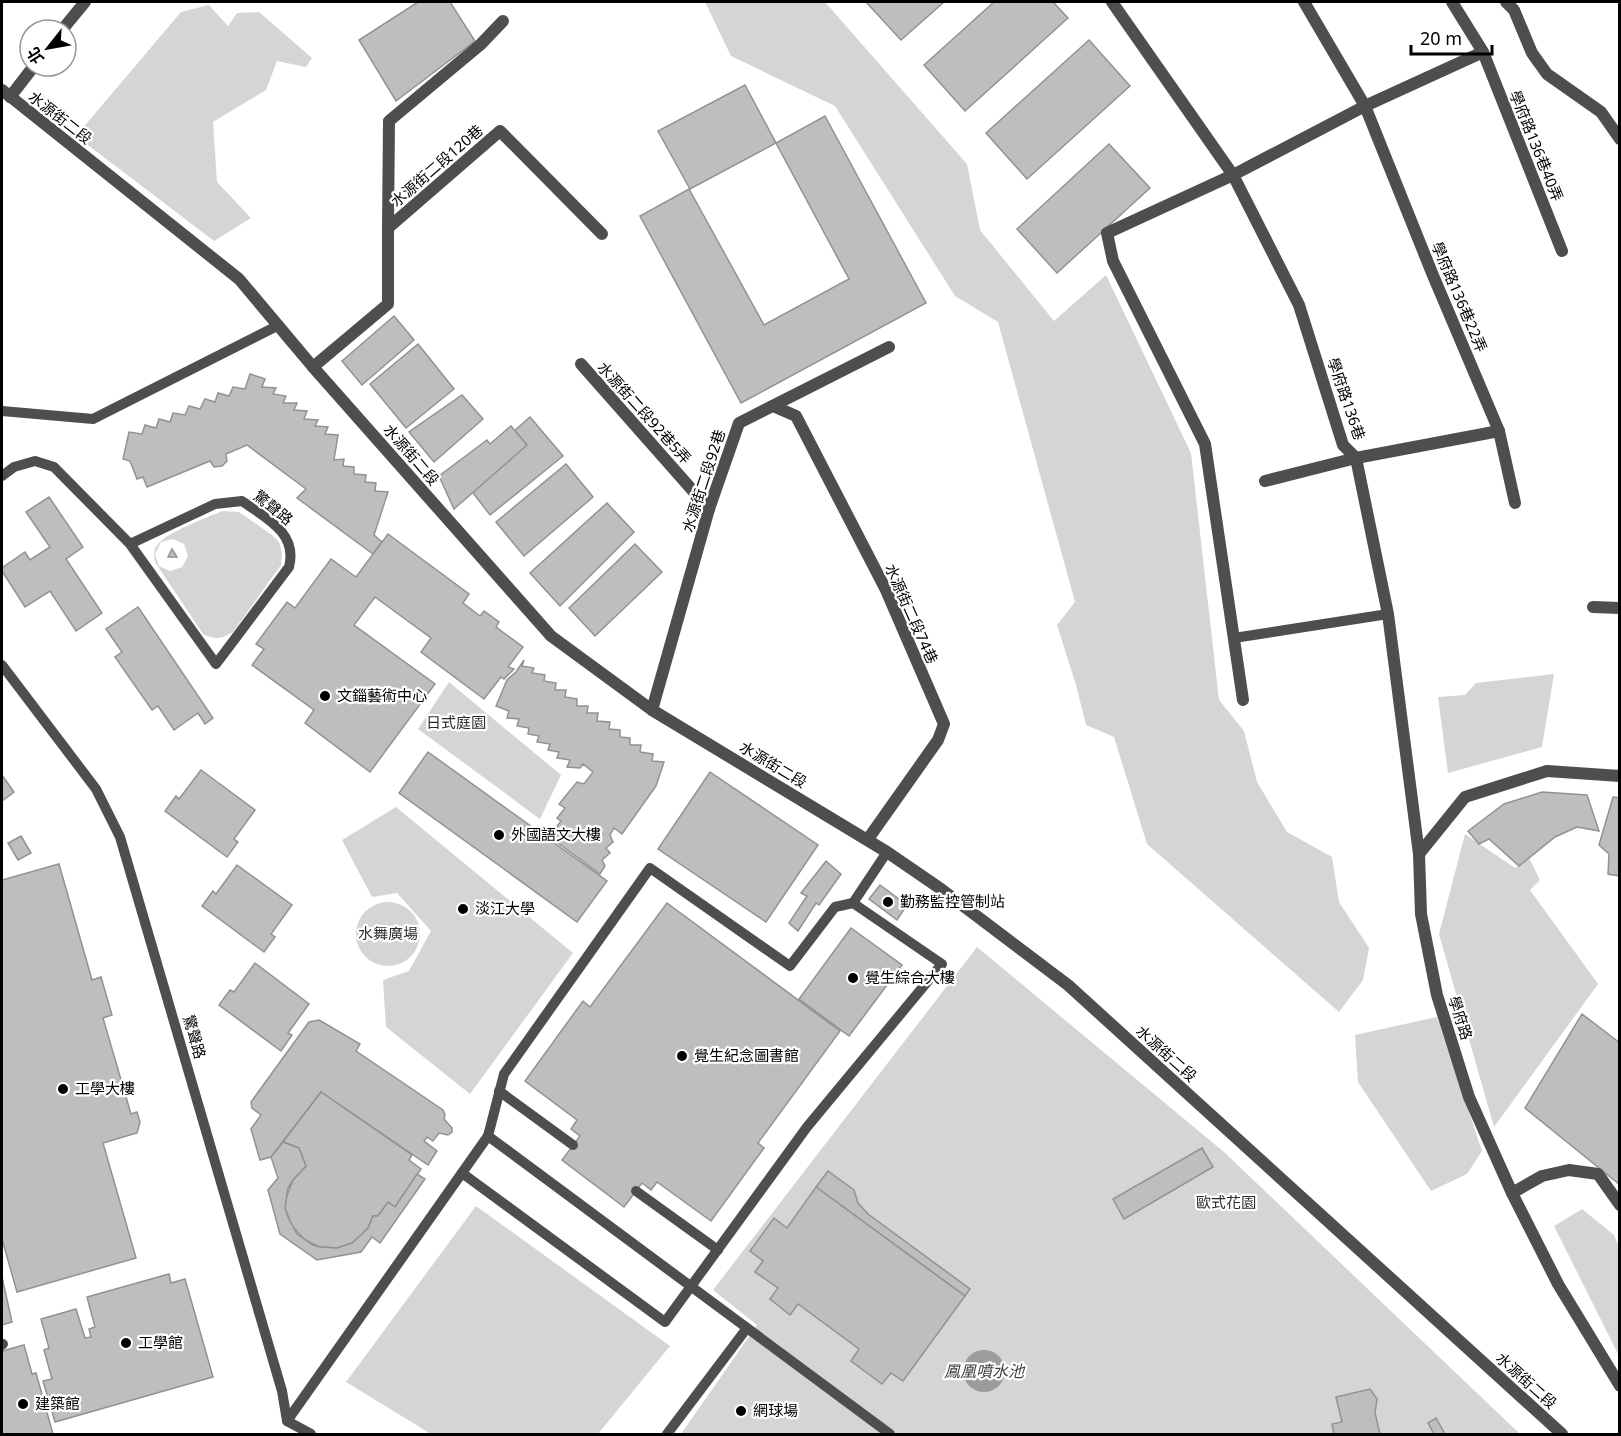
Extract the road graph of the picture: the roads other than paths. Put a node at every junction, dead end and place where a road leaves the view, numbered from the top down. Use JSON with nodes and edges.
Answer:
{"nodes":[{"id":1,"x":85,"y":2,"type":"edge"},
{"id":2,"x":1112,"y":2,"type":"edge"},
{"id":3,"x":1304,"y":2,"type":"edge"},
{"id":4,"x":1452,"y":2,"type":"edge"},
{"id":5,"x":1506,"y":2,"type":"edge"},
{"id":6,"x":72,"y":18,"type":"edge"},
{"id":7,"x":503,"y":21,"type":"dead end"},
{"id":8,"x":1482,"y":52,"type":"junction"},
{"id":9,"x":22,"y":78,"type":"edge"},
{"id":10,"x":6,"y":94,"type":"edge"},
{"id":11,"x":1365,"y":106,"type":"junction"},
{"id":12,"x":1620,"y":139,"type":"edge"},
{"id":13,"x":1233,"y":175,"type":"junction"},
{"id":14,"x":388,"y":228,"type":"junction"},
{"id":15,"x":602,"y":234,"type":"dead end"},
{"id":16,"x":1562,"y":251,"type":"dead end"},
{"id":17,"x":279,"y":325,"type":"junction"},
{"id":18,"x":889,"y":347,"type":"dead end"},
{"id":19,"x":581,"y":364,"type":"dead end"},
{"id":20,"x":313,"y":366,"type":"junction"},
{"id":21,"x":773,"y":406,"type":"junction"},
{"id":22,"x":2,"y":411,"type":"edge"},
{"id":23,"x":1499,"y":431,"type":"junction"},
{"id":24,"x":1356,"y":458,"type":"junction"},
{"id":25,"x":2,"y":476,"type":"edge"},
{"id":26,"x":1265,"y":481,"type":"dead end"},
{"id":27,"x":1515,"y":503,"type":"dead end"},
{"id":28,"x":709,"y":508,"type":"junction"},
{"id":29,"x":130,"y":544,"type":"junction"},
{"id":30,"x":1593,"y":606,"type":"dead end"},
{"id":31,"x":1620,"y":608,"type":"edge"},
{"id":32,"x":1388,"y":614,"type":"junction"},
{"id":33,"x":1234,"y":638,"type":"junction"},
{"id":34,"x":2,"y":665,"type":"edge"},
{"id":35,"x":1243,"y":700,"type":"dead end"},
{"id":36,"x":652,"y":710,"type":"junction"},
{"id":37,"x":1620,"y":776,"type":"edge"},
{"id":38,"x":868,"y":839,"type":"junction"},
{"id":39,"x":887,"y":852,"type":"junction"},
{"id":40,"x":1419,"y":854,"type":"junction"},
{"id":41,"x":853,"y":903,"type":"junction"},
{"id":42,"x":499,"y":1091,"type":"junction"},
{"id":43,"x":488,"y":1136,"type":"junction"},
{"id":44,"x":573,"y":1145,"type":"dead end"},
{"id":45,"x":462,"y":1173,"type":"junction"},
{"id":46,"x":636,"y":1191,"type":"dead end"},
{"id":47,"x":1512,"y":1193,"type":"junction"},
{"id":48,"x":1620,"y":1204,"type":"edge"},
{"id":49,"x":718,"y":1250,"type":"junction"},
{"id":50,"x":691,"y":1287,"type":"junction"},
{"id":51,"x":747,"y":1329,"type":"junction"},
{"id":52,"x":1620,"y":1386,"type":"edge"},
{"id":53,"x":287,"y":1421,"type":"junction"},
{"id":54,"x":311,"y":1434,"type":"edge"},
{"id":55,"x":667,"y":1434,"type":"edge"},
{"id":56,"x":890,"y":1434,"type":"edge"},
{"id":57,"x":1562,"y":1434,"type":"edge"}],
"edges":[{"from":1,"to":6,"type":"street"},
{"from":2,"to":13,"type":"street","name":"學府路136巷"},
{"from":3,"to":11,"type":"street","name":"學府路136巷22弄"},
{"from":4,"to":8,"type":"street","name":"學府路136巷40弄"},
{"from":5,"to":12,"type":"street"},
{"from":7,"to":14,"type":"street"},
{"from":8,"to":11,"type":"street"},
{"from":8,"to":16,"type":"street","name":"學府路136巷40弄"},
{"from":9,"to":10,"type":"street"},
{"from":10,"to":17,"type":"street","name":"水源街二段"},
{"from":11,"to":13,"type":"street"},
{"from":11,"to":23,"type":"street","name":"學府路136巷22弄"},
{"from":13,"to":24,"type":"street","name":"學府路136巷"},
{"from":13,"to":33,"type":"street"},
{"from":14,"to":15,"type":"street","name":"水源街二段120巷"},
{"from":14,"to":20,"type":"street","name":"水源街二段120巷"},
{"from":17,"to":20,"type":"street","name":"水源街二段"},
{"from":17,"to":22,"type":"lane"},
{"from":18,"to":21,"type":"street","name":"水源街二段92巷"},
{"from":19,"to":28,"type":"street","name":"水源街二段92巷5弄"},
{"from":20,"to":36,"type":"street","name":"水源街二段"},
{"from":21,"to":28,"type":"street","name":"水源街二段92巷"},
{"from":21,"to":38,"type":"street","name":"水源街二段74巷"},
{"from":23,"to":24,"type":"street"},
{"from":23,"to":27,"type":"street","name":"學府路136巷22弄"},
{"from":24,"to":26,"type":"street"},
{"from":24,"to":32,"type":"street","name":"學府路136巷"},
{"from":25,"to":29,"type":"lane","name":"驚聲路"},
{"from":28,"to":36,"type":"street","name":"水源街二段92巷"},
{"from":29,"to":29,"type":"lane","name":"驚聲路"},
{"from":30,"to":31,"type":"street"},
{"from":32,"to":33,"type":"lane"},
{"from":32,"to":40,"type":"street","name":"學府路136巷"},
{"from":33,"to":35,"type":"street"},
{"from":34,"to":53,"type":"lane","name":"驚聲路"},
{"from":36,"to":38,"type":"street","name":"水源街二段"},
{"from":37,"to":40,"type":"street"},
{"from":38,"to":39,"type":"street","name":"水源街二段"},
{"from":39,"to":41,"type":"lane"},
{"from":39,"to":57,"type":"street","name":"水源街二段"},
{"from":40,"to":47,"type":"street","name":"學府路"},
{"from":41,"to":42,"type":"lane"},
{"from":41,"to":49,"type":"lane"},
{"from":42,"to":43,"type":"lane"},
{"from":42,"to":44,"type":"lane"},
{"from":43,"to":45,"type":"lane"},
{"from":43,"to":50,"type":"lane"},
{"from":45,"to":50,"type":"lane"},
{"from":45,"to":53,"type":"lane"},
{"from":46,"to":49,"type":"lane"},
{"from":47,"to":48,"type":"street"},
{"from":47,"to":52,"type":"street","name":"學府路"},
{"from":49,"to":50,"type":"lane"},
{"from":50,"to":51,"type":"lane"},
{"from":51,"to":55,"type":"lane"},
{"from":51,"to":56,"type":"lane"},
{"from":53,"to":54,"type":"lane"}]}
